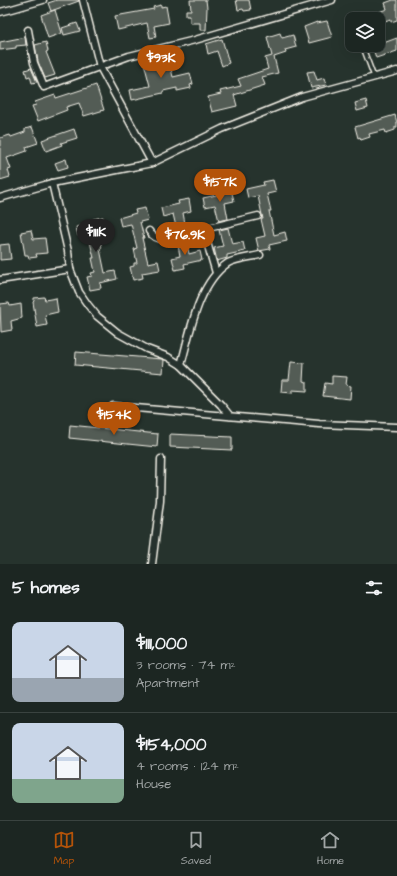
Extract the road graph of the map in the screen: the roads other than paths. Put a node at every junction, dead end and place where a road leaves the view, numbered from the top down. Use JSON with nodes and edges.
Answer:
{"nodes":[{"id":1,"x":43,"y":0,"type":"edge"},
{"id":2,"x":83,"y":0,"type":"edge"},
{"id":3,"x":332,"y":0,"type":"edge"},
{"id":4,"x":0,"y":12,"type":"edge"},
{"id":5,"x":28,"y":30,"type":"dead end"},
{"id":6,"x":365,"y":52,"type":"edge"},
{"id":7,"x":100,"y":67,"type":"junction"},
{"id":8,"x":397,"y":71,"type":"edge"},
{"id":9,"x":374,"y":78,"type":"junction"},
{"id":10,"x":152,"y":163,"type":"junction"},
{"id":11,"x":52,"y":183,"type":"junction"},
{"id":12,"x":0,"y":198,"type":"edge"},
{"id":13,"x":258,"y":216,"type":"dead end"},
{"id":14,"x":203,"y":229,"type":"junction"},
{"id":15,"x":148,"y":231,"type":"dead end"},
{"id":16,"x":260,"y":255,"type":"dead end"},
{"id":17,"x":70,"y":269,"type":"junction"},
{"id":18,"x":216,"y":273,"type":"junction"},
{"id":19,"x":0,"y":280,"type":"edge"},
{"id":20,"x":181,"y":365,"type":"junction"},
{"id":21,"x":112,"y":406,"type":"dead end"},
{"id":22,"x":230,"y":416,"type":"junction"},
{"id":23,"x":397,"y":427,"type":"edge"},
{"id":24,"x":161,"y":459,"type":"dead end"},
{"id":25,"x":152,"y":564,"type":"edge"}],
"edges":[{"from":1,"to":4,"type":"street"},
{"from":2,"to":7,"type":"street"},
{"from":3,"to":7,"type":"street"},
{"from":5,"to":7,"type":"street"},
{"from":6,"to":9,"type":"lane"},
{"from":7,"to":10,"type":"street"},
{"from":8,"to":9,"type":"street"},
{"from":9,"to":10,"type":"street"},
{"from":10,"to":11,"type":"street"},
{"from":11,"to":12,"type":"street"},
{"from":11,"to":17,"type":"street"},
{"from":13,"to":14,"type":"street"},
{"from":14,"to":15,"type":"street"},
{"from":14,"to":18,"type":"street"},
{"from":16,"to":18,"type":"street"},
{"from":17,"to":19,"type":"street"},
{"from":17,"to":20,"type":"street"},
{"from":18,"to":20,"type":"street"},
{"from":20,"to":22,"type":"street"},
{"from":21,"to":22,"type":"street"},
{"from":22,"to":23,"type":"street"},
{"from":24,"to":25,"type":"street"}]}
